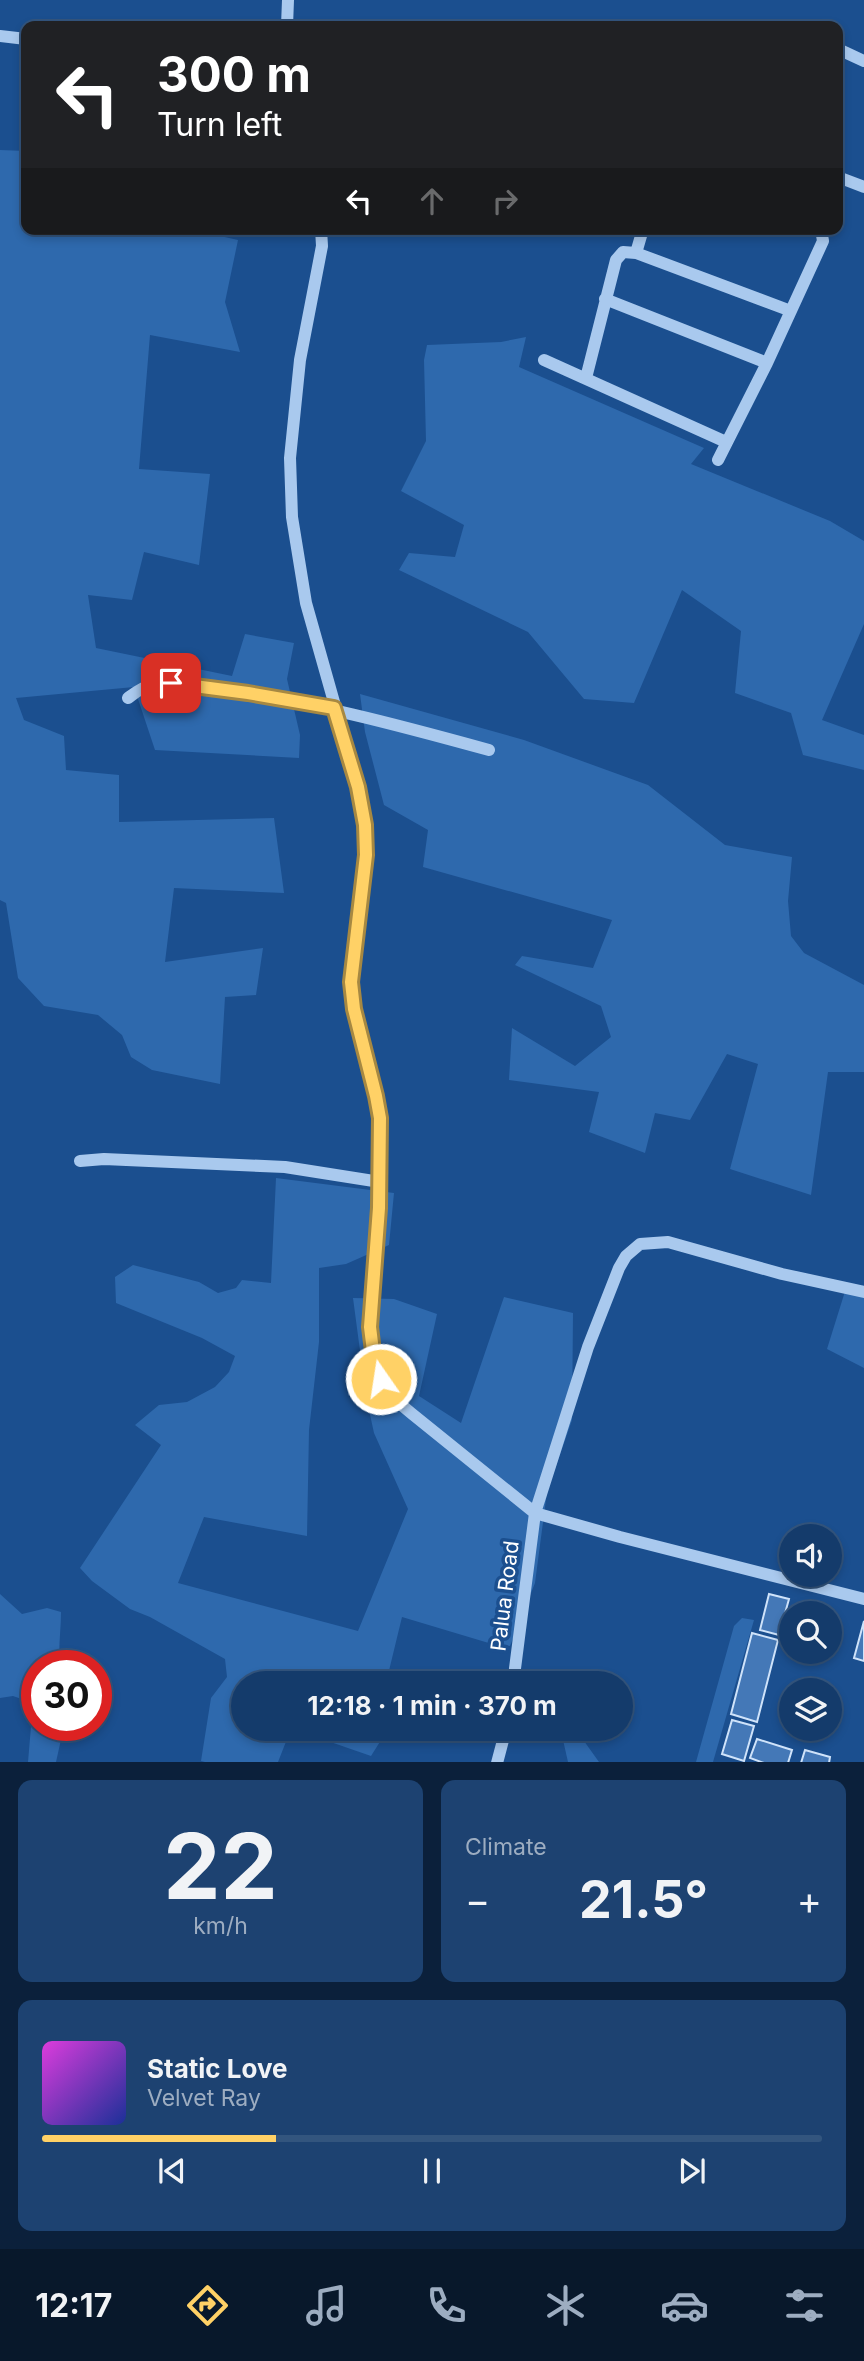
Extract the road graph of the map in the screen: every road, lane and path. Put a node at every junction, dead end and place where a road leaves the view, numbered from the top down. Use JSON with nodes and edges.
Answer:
{"nodes":[{"id":1,"x":288,"y":0,"type":"edge"},
{"id":2,"x":287,"y":21,"type":"edge"},
{"id":3,"x":0,"y":36,"type":"edge"},
{"id":4,"x":21,"y":38,"type":"edge"},
{"id":5,"x":843,"y":51,"type":"edge"},
{"id":6,"x":864,"y":61,"type":"edge"},
{"id":7,"x":843,"y":179,"type":"edge"},
{"id":8,"x":864,"y":187,"type":"edge"},
{"id":9,"x":321,"y":235,"type":"edge"},
{"id":10,"x":641,"y":235,"type":"edge"},
{"id":11,"x":822,"y":235,"type":"edge"},
{"id":12,"x":636,"y":253,"type":"junction"},
{"id":13,"x":605,"y":299,"type":"junction"},
{"id":14,"x":791,"y":311,"type":"junction"},
{"id":15,"x":544,"y":360,"type":"dead end"},
{"id":16,"x":768,"y":363,"type":"junction"},
{"id":17,"x":586,"y":378,"type":"junction"},
{"id":18,"x":726,"y":442,"type":"junction"},
{"id":19,"x":718,"y":460,"type":"dead end"},
{"id":20,"x":128,"y":698,"type":"dead end"},
{"id":21,"x":334,"y":708,"type":"junction"},
{"id":22,"x":489,"y":750,"type":"dead end"},
{"id":23,"x":80,"y":1161,"type":"dead end"},
{"id":24,"x":380,"y":1182,"type":"junction"},
{"id":25,"x":864,"y":1292,"type":"edge"},
{"id":26,"x":535,"y":1513,"type":"junction"},
{"id":27,"x":864,"y":1598,"type":"edge"},
{"id":28,"x":515,"y":1671,"type":"edge"},
{"id":29,"x":503,"y":1741,"type":"edge"},
{"id":30,"x":497,"y":1762,"type":"edge"}],
"edges":[{"from":1,"to":2,"type":"street"},
{"from":3,"to":4,"type":"street"},
{"from":5,"to":6,"type":"street"},
{"from":7,"to":8,"type":"street"},
{"from":9,"to":21,"type":"street"},
{"from":10,"to":12,"type":"street"},
{"from":11,"to":14,"type":"street"},
{"from":12,"to":13,"type":"street"},
{"from":12,"to":14,"type":"street"},
{"from":13,"to":16,"type":"street"},
{"from":13,"to":17,"type":"street"},
{"from":14,"to":16,"type":"street"},
{"from":15,"to":17,"type":"street"},
{"from":16,"to":18,"type":"street"},
{"from":17,"to":18,"type":"street"},
{"from":18,"to":19,"type":"street"},
{"from":20,"to":21,"type":"street"},
{"from":21,"to":22,"type":"street"},
{"from":21,"to":24,"type":"street"},
{"from":23,"to":24,"type":"street"},
{"from":24,"to":26,"type":"street"},
{"from":25,"to":26,"type":"street","name":"Palua Road"},
{"from":26,"to":27,"type":"street"},
{"from":26,"to":28,"type":"street","name":"Palua Road"},
{"from":29,"to":30,"type":"street"}]}
